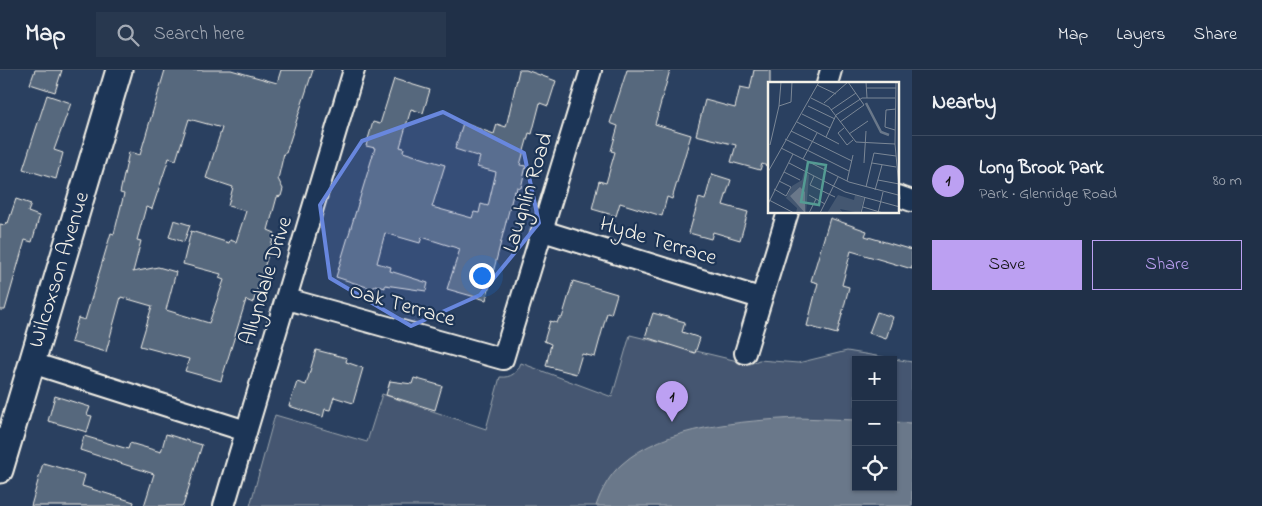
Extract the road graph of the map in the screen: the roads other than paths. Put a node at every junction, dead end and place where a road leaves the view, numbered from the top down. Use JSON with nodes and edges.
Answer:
{"nodes":[{"id":1,"x":119,"y":70,"type":"edge"},
{"id":2,"x":354,"y":70,"type":"edge"},
{"id":3,"x":591,"y":70,"type":"edge"},
{"id":4,"x":900,"y":197,"type":"edge"},
{"id":5,"x":912,"y":201,"type":"edge"},
{"id":6,"x":787,"y":214,"type":"edge"},
{"id":7,"x":543,"y":231,"type":"junction"},
{"id":8,"x":760,"y":298,"type":"junction"},
{"id":9,"x":287,"y":299,"type":"junction"},
{"id":10,"x":744,"y":353,"type":"dead end"},
{"id":11,"x":503,"y":359,"type":"joint"},
{"id":12,"x":32,"y":363,"type":"junction"},
{"id":13,"x":246,"y":431,"type":"junction"},
{"id":14,"x":0,"y":470,"type":"edge"},
{"id":15,"x":224,"y":506,"type":"edge"}],
"edges":[{"from":1,"to":12,"type":"street","name":"Wilcoxson Avenue"},
{"from":2,"to":9,"type":"street","name":"Allyndale Drive"},
{"from":3,"to":7,"type":"street","name":"Laughlin Road"},
{"from":4,"to":5,"type":"street"},
{"from":6,"to":8,"type":"street"},
{"from":7,"to":8,"type":"street","name":"Hyde Terrace"},
{"from":7,"to":11,"type":"street","name":"Laughlin Road"},
{"from":8,"to":10,"type":"street"},
{"from":9,"to":11,"type":"street","name":"Oak Terrace"},
{"from":9,"to":13,"type":"street","name":"Allyndale Drive"},
{"from":12,"to":13,"type":"street"},
{"from":12,"to":14,"type":"street","name":"Wilcoxson Avenue"},
{"from":13,"to":15,"type":"street","name":"Allyndale Drive"}]}
